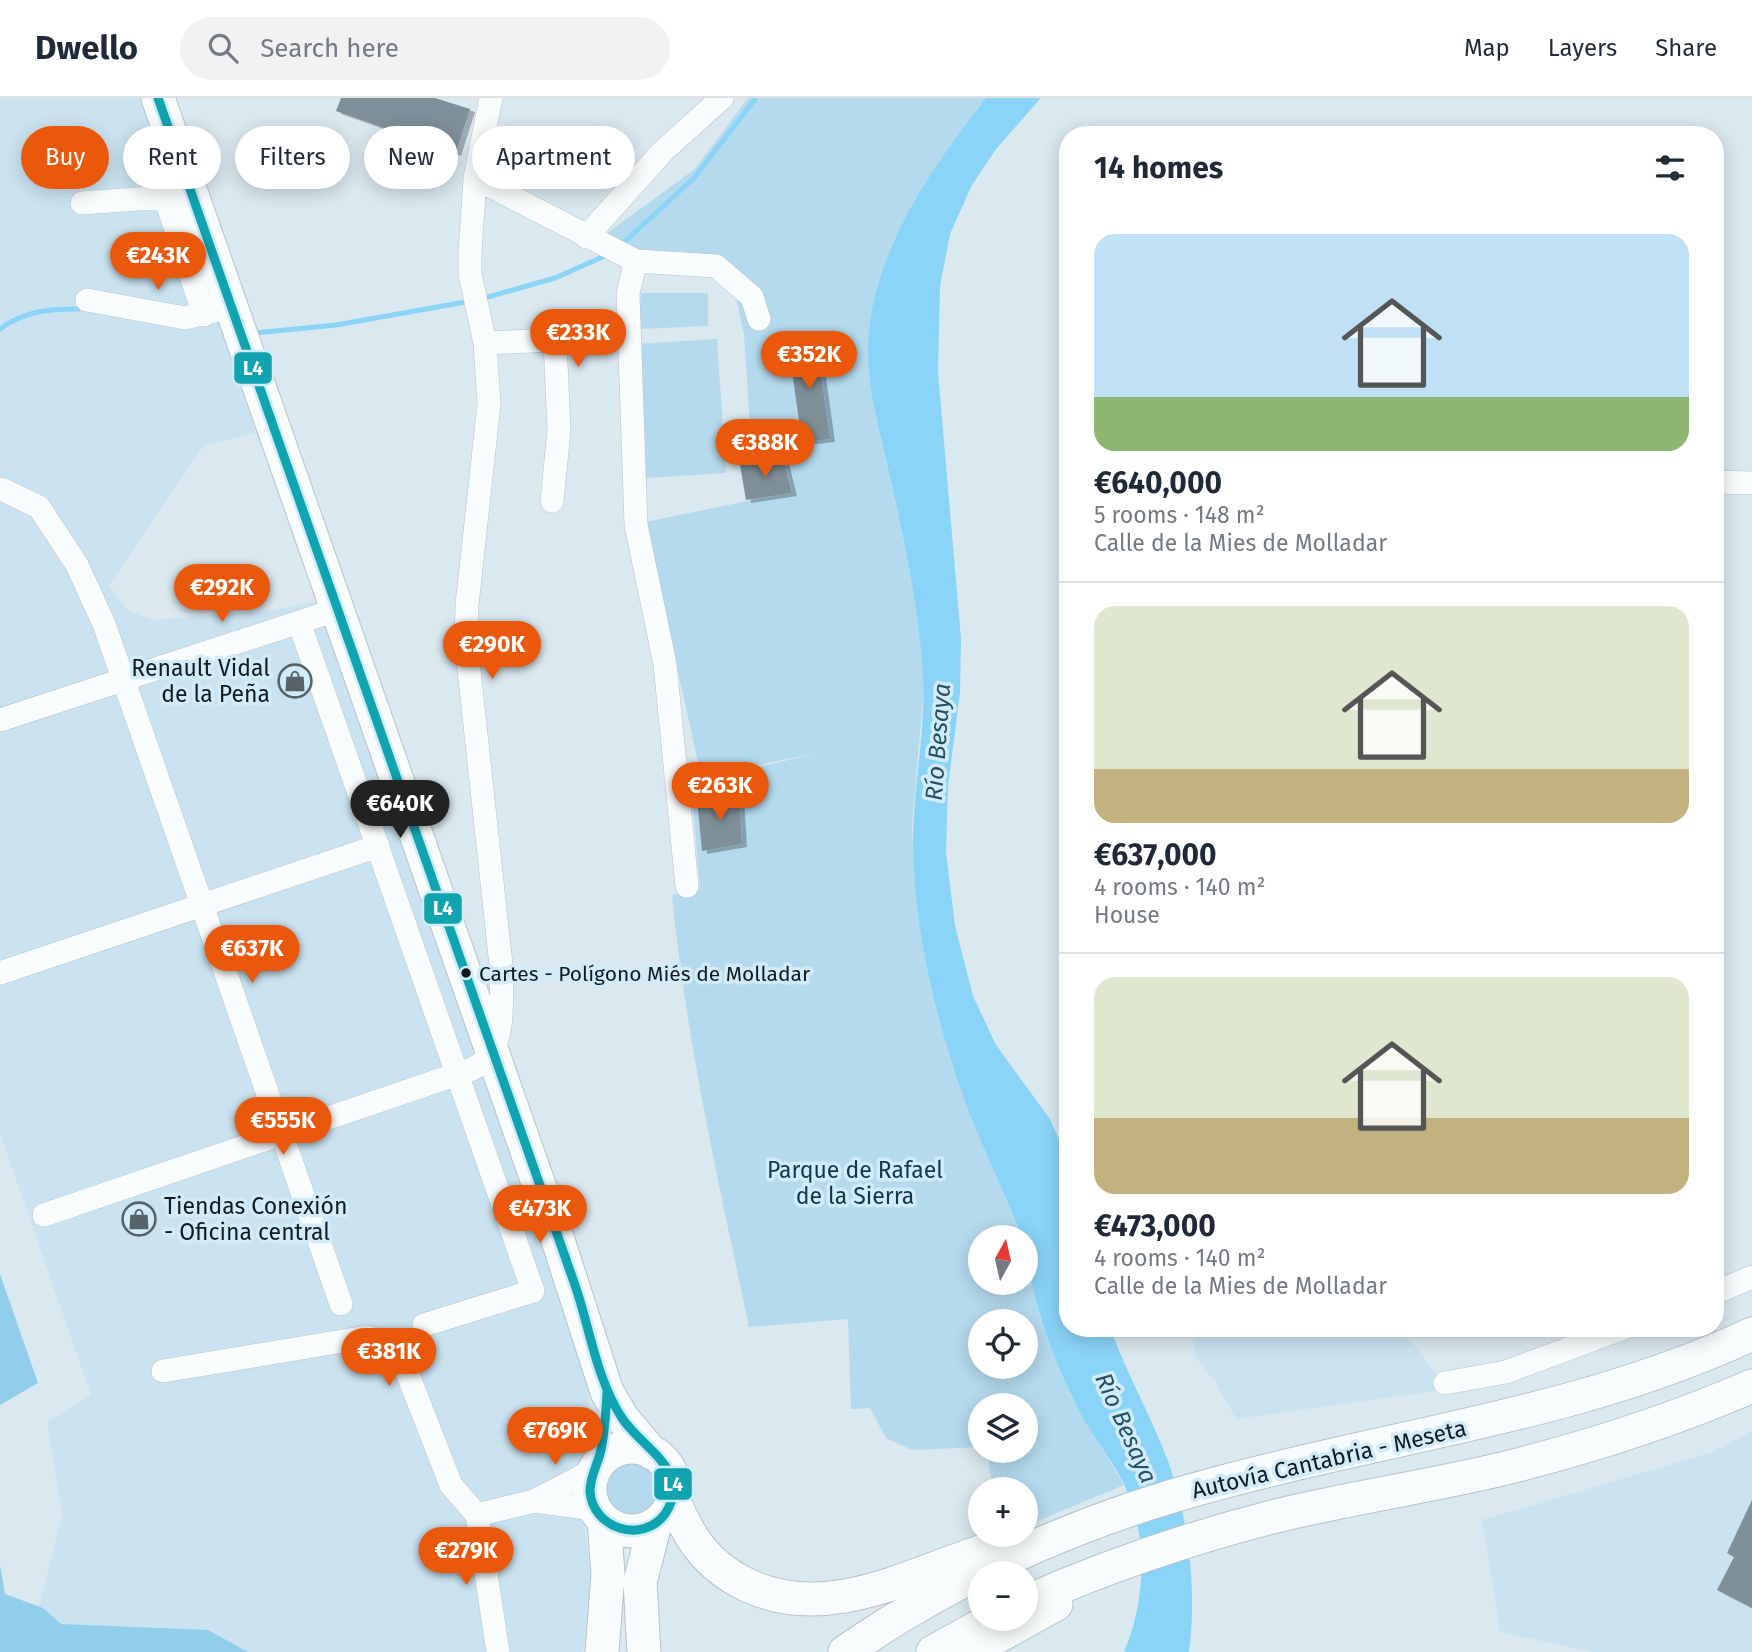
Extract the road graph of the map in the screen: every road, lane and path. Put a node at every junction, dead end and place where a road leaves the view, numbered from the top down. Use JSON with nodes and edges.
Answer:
{"nodes":[{"id":1,"x":158,"y":98,"type":"edge"},
{"id":2,"x":491,"y":98,"type":"edge"},
{"id":3,"x":722,"y":98,"type":"edge"},
{"id":4,"x":485,"y":126,"type":"edge"},
{"id":5,"x":474,"y":189,"type":"edge"},
{"id":6,"x":496,"y":189,"type":"edge"},
{"id":7,"x":177,"y":193,"type":"junction"},
{"id":8,"x":82,"y":203,"type":"dead end"},
{"id":9,"x":595,"y":241,"type":"junction"},
{"id":10,"x":632,"y":259,"type":"junction"},
{"id":11,"x":87,"y":300,"type":"dead end"},
{"id":12,"x":217,"y":311,"type":"junction"},
{"id":13,"x":759,"y":319,"type":"dead end"},
{"id":14,"x":485,"y":342,"type":"junction"},
{"id":15,"x":1724,"y":482,"type":"edge"},
{"id":16,"x":1752,"y":483,"type":"edge"},
{"id":17,"x":1,"y":489,"type":"edge"},
{"id":18,"x":552,"y":501,"type":"dead end"},
{"id":19,"x":335,"y":610,"type":"junction"},
{"id":20,"x":299,"y":622,"type":"junction"},
{"id":21,"x":121,"y":680,"type":"junction"},
{"id":22,"x":0,"y":720,"type":"edge"},
{"id":23,"x":378,"y":846,"type":"junction"},
{"id":24,"x":687,"y":886,"type":"dead end"},
{"id":25,"x":201,"y":906,"type":"junction"},
{"id":26,"x":0,"y":973,"type":"edge"},
{"id":27,"x":493,"y":1054,"type":"junction"},
{"id":28,"x":458,"y":1073,"type":"junction"},
{"id":29,"x":281,"y":1134,"type":"junction"},
{"id":30,"x":44,"y":1216,"type":"dead end"},
{"id":31,"x":1752,"y":1277,"type":"edge"},
{"id":32,"x":1724,"y":1289,"type":"edge"},
{"id":33,"x":341,"y":1304,"type":"dead end"},
{"id":34,"x":424,"y":1325,"type":"dead end"},
{"id":35,"x":1752,"y":1334,"type":"edge"},
{"id":36,"x":1600,"y":1337,"type":"edge"},
{"id":37,"x":163,"y":1371,"type":"dead end"},
{"id":38,"x":1445,"y":1383,"type":"dead end"},
{"id":39,"x":1752,"y":1386,"type":"edge"},
{"id":40,"x":607,"y":1392,"type":"junction"},
{"id":41,"x":653,"y":1453,"type":"junction"},
{"id":42,"x":596,"y":1467,"type":"junction"},
{"id":43,"x":534,"y":1501,"type":"junction"},
{"id":44,"x":664,"y":1511,"type":"junction"},
{"id":45,"x":477,"y":1515,"type":"junction"},
{"id":46,"x":604,"y":1518,"type":"junction"},
{"id":47,"x":1003,"y":1552,"type":"junction"},
{"id":48,"x":640,"y":1582,"type":"junction"},
{"id":49,"x":1038,"y":1602,"type":"edge"},
{"id":50,"x":971,"y":1631,"type":"edge"},
{"id":51,"x":997,"y":1631,"type":"edge"},
{"id":52,"x":498,"y":1652,"type":"edge"},
{"id":53,"x":602,"y":1652,"type":"edge"},
{"id":54,"x":644,"y":1652,"type":"edge"},
{"id":55,"x":845,"y":1652,"type":"edge"},
{"id":56,"x":933,"y":1652,"type":"edge"},
{"id":57,"x":970,"y":1652,"type":"edge"}],
"edges":[{"from":1,"to":7,"type":"highway"},
{"from":2,"to":4,"type":"street"},
{"from":3,"to":9,"type":"street"},
{"from":5,"to":14,"type":"street"},
{"from":6,"to":9,"type":"street"},
{"from":7,"to":8,"type":"street"},
{"from":7,"to":12,"type":"highway"},
{"from":9,"to":10,"type":"street"},
{"from":10,"to":13,"type":"street"},
{"from":10,"to":24,"type":"street"},
{"from":11,"to":12,"type":"street"},
{"from":12,"to":19,"type":"highway"},
{"from":14,"to":18,"type":"street"},
{"from":14,"to":27,"type":"street"},
{"from":15,"to":16,"type":"street"},
{"from":17,"to":21,"type":"street"},
{"from":19,"to":20,"type":"street"},
{"from":19,"to":27,"type":"highway"},
{"from":20,"to":21,"type":"street"},
{"from":20,"to":23,"type":"street"},
{"from":21,"to":22,"type":"street"},
{"from":21,"to":25,"type":"street"},
{"from":23,"to":25,"type":"street"},
{"from":23,"to":28,"type":"street"},
{"from":25,"to":26,"type":"street"},
{"from":25,"to":29,"type":"street"},
{"from":27,"to":28,"type":"street"},
{"from":27,"to":40,"type":"highway"},
{"from":28,"to":29,"type":"street"},
{"from":28,"to":34,"type":"street"},
{"from":29,"to":30,"type":"street"},
{"from":29,"to":33,"type":"street"},
{"from":31,"to":32,"type":"street"},
{"from":35,"to":47,"type":"highway"},
{"from":36,"to":38,"type":"street"},
{"from":37,"to":45,"type":"street"},
{"from":39,"to":49,"type":"highway","name":"Autovía Cantabria - Meseta"},
{"from":40,"to":41,"type":"highway"},
{"from":40,"to":42,"type":"highway"},
{"from":41,"to":42,"type":"highway"},
{"from":41,"to":44,"type":"highway"},
{"from":42,"to":43,"type":"street"},
{"from":42,"to":46,"type":"highway"},
{"from":43,"to":45,"type":"street"},
{"from":43,"to":46,"type":"street"},
{"from":44,"to":46,"type":"highway"},
{"from":44,"to":47,"type":"highway"},
{"from":44,"to":48,"type":"highway"},
{"from":45,"to":52,"type":"street"},
{"from":46,"to":48,"type":"highway"},
{"from":46,"to":53,"type":"highway"},
{"from":47,"to":55,"type":"highway"},
{"from":48,"to":54,"type":"highway"},
{"from":50,"to":56,"type":"highway"},
{"from":51,"to":57,"type":"highway","name":"Autovía Cantabria - Meseta"}]}
